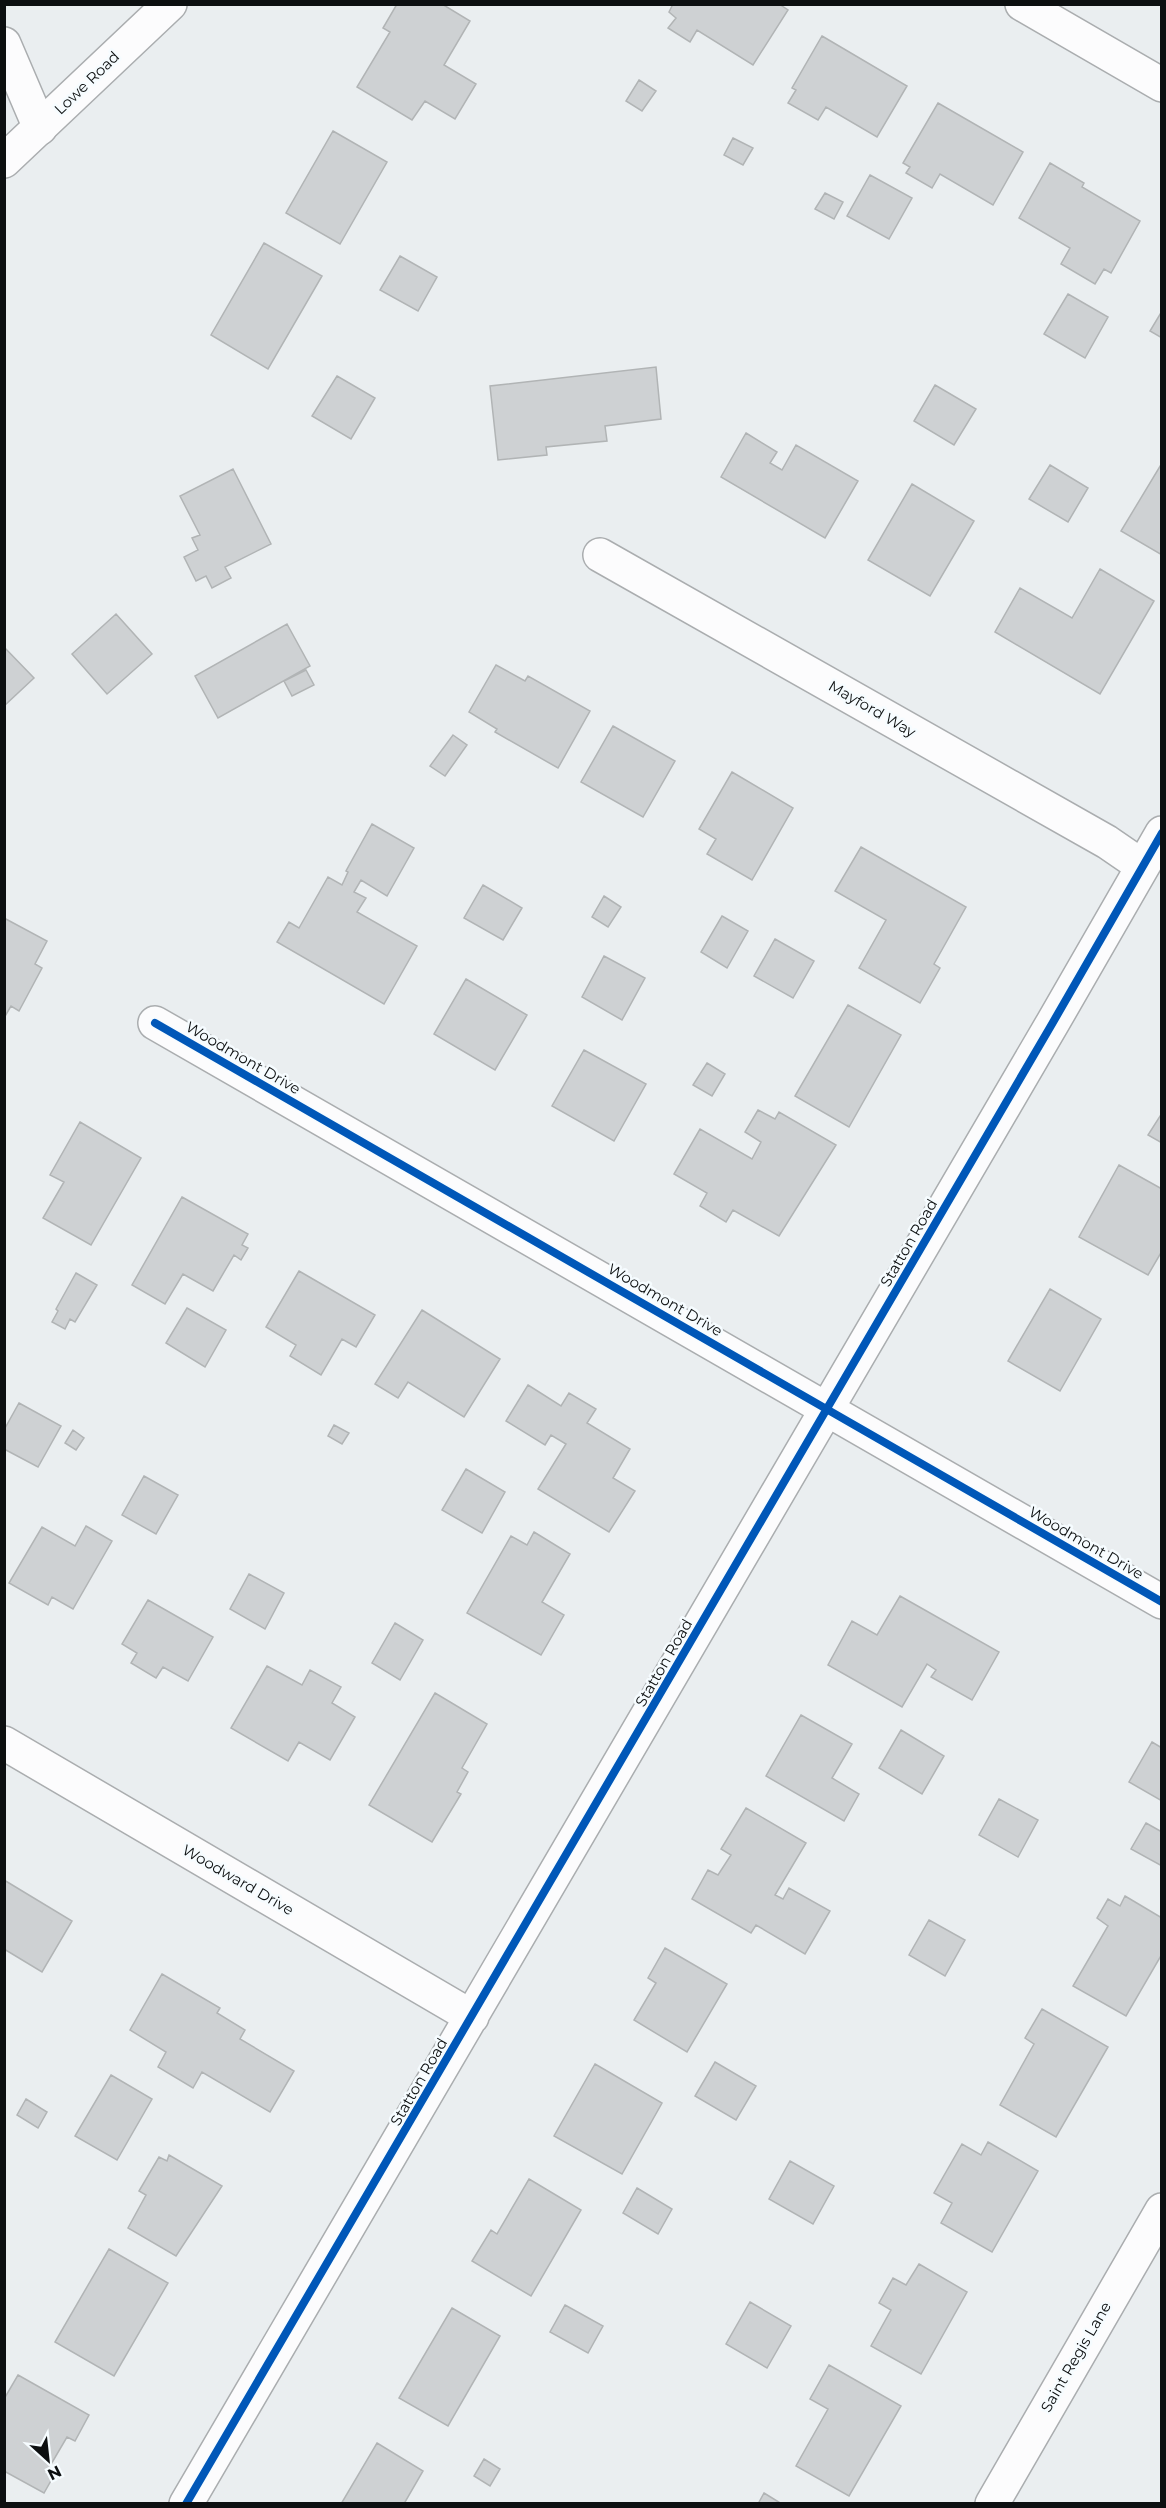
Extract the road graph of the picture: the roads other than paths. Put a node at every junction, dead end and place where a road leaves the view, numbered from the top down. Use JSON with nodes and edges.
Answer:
{"nodes":[{"id":1,"x":170,"y":4,"type":"edge"},
{"id":2,"x":1022,"y":4,"type":"edge"},
{"id":3,"x":4,"y":44,"type":"edge"},
{"id":4,"x":1161,"y":85,"type":"edge"},
{"id":5,"x":40,"y":128,"type":"junction"},
{"id":6,"x":4,"y":161,"type":"edge"},
{"id":7,"x":600,"y":555,"type":"dead end"},
{"id":8,"x":1161,"y":833,"type":"edge"},
{"id":9,"x":1142,"y":866,"type":"junction"},
{"id":10,"x":155,"y":1023,"type":"dead end"},
{"id":11,"x":827,"y":1409,"type":"junction"},
{"id":12,"x":1161,"y":1602,"type":"edge"},
{"id":13,"x":4,"y":1743,"type":"edge"},
{"id":14,"x":472,"y":2017,"type":"junction"},
{"id":15,"x":1161,"y":2210,"type":"edge"},
{"id":16,"x":186,"y":2504,"type":"edge"},
{"id":17,"x":992,"y":2504,"type":"edge"}],
"edges":[{"from":1,"to":5,"type":"street","name":"Lowe Road"},
{"from":2,"to":4,"type":"street"},
{"from":3,"to":5,"type":"street"},
{"from":5,"to":6,"type":"street","name":"Lowe Road"},
{"from":7,"to":9,"type":"street","name":"Mayford Way"},
{"from":8,"to":9,"type":"street","name":"Statton Road"},
{"from":9,"to":11,"type":"street","name":"Statton Road"},
{"from":10,"to":11,"type":"street","name":"Woodmont Drive"},
{"from":11,"to":12,"type":"street","name":"Woodmont Drive"},
{"from":11,"to":14,"type":"street","name":"Statton Road"},
{"from":13,"to":14,"type":"street","name":"Woodward Drive"},
{"from":14,"to":16,"type":"street","name":"Statton Road"},
{"from":15,"to":17,"type":"street","name":"Saint Regis Lane"}]}
